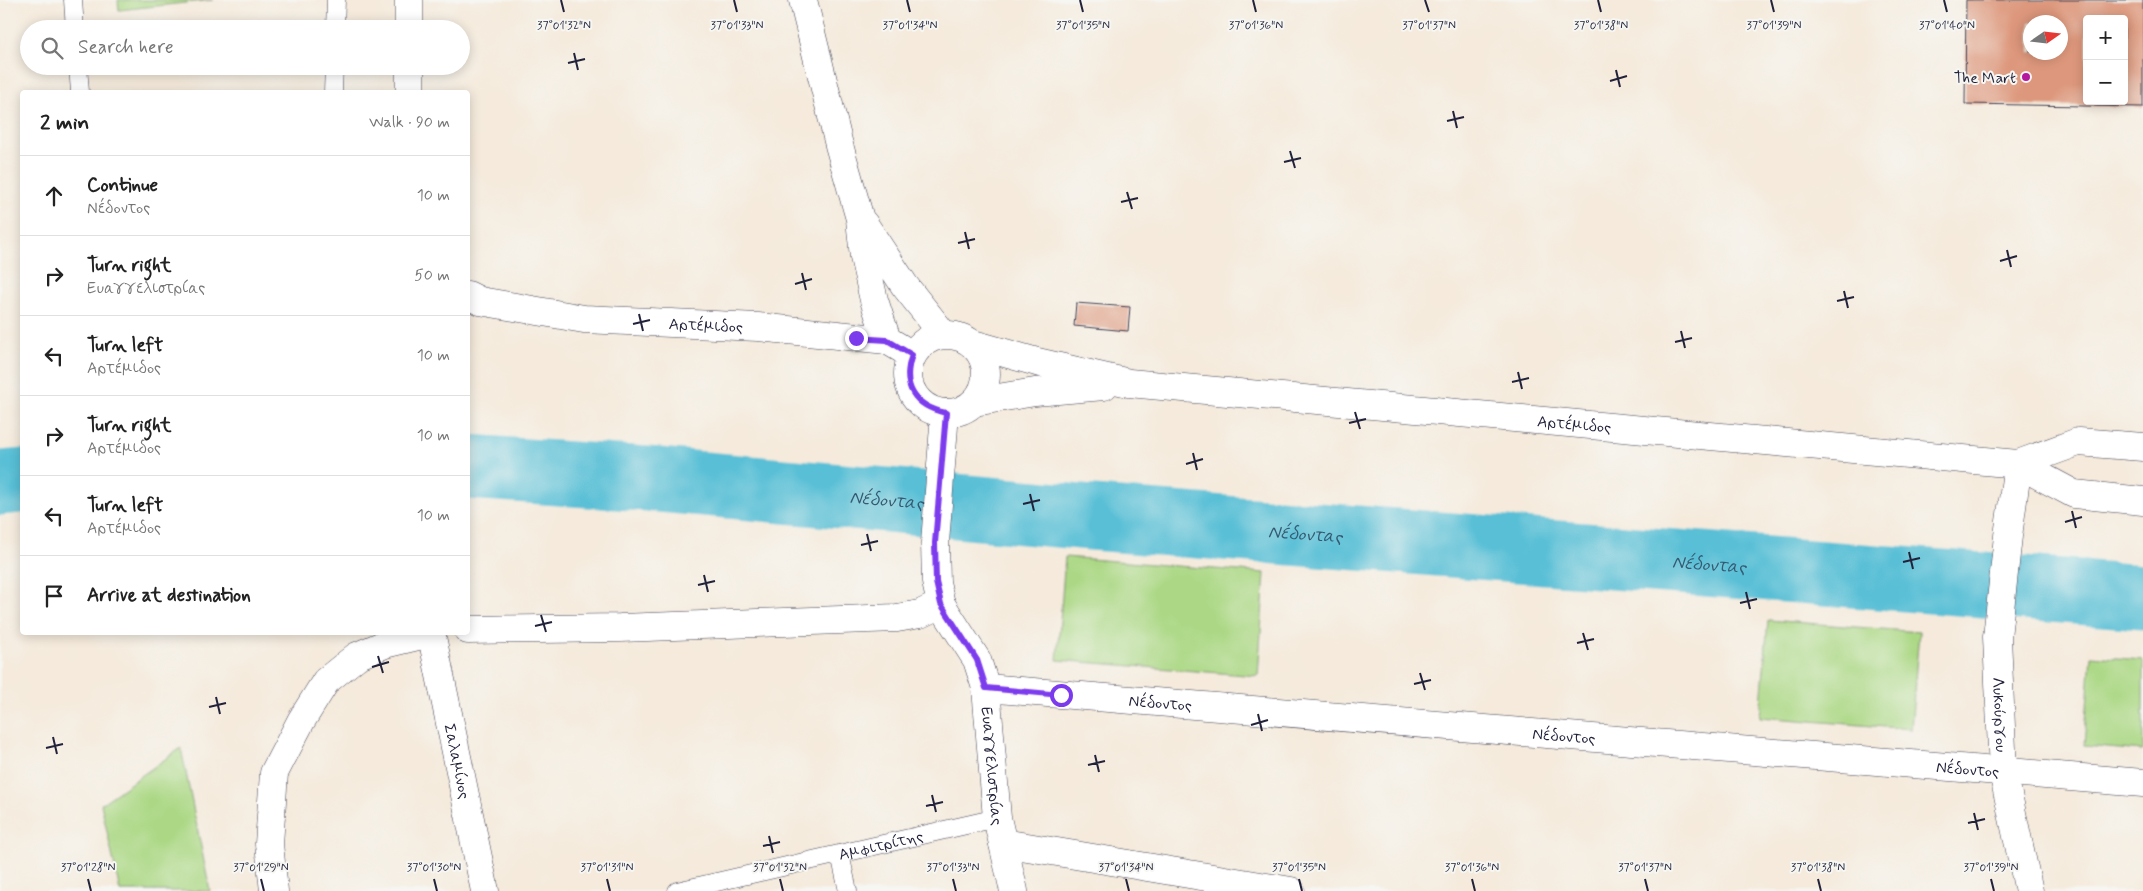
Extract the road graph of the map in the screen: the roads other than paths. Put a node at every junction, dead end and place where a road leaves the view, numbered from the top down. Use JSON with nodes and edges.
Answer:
{"nodes":[{"id":1,"x":73,"y":0,"type":"edge"},
{"id":2,"x":336,"y":0,"type":"edge"},
{"id":3,"x":409,"y":0,"type":"edge"},
{"id":4,"x":803,"y":0,"type":"edge"},
{"id":5,"x":74,"y":20,"type":"edge"},
{"id":6,"x":335,"y":20,"type":"edge"},
{"id":7,"x":409,"y":20,"type":"edge"},
{"id":8,"x":79,"y":75,"type":"edge"},
{"id":9,"x":334,"y":75,"type":"edge"},
{"id":10,"x":410,"y":75,"type":"edge"},
{"id":11,"x":80,"y":90,"type":"edge"},
{"id":12,"x":333,"y":90,"type":"edge"},
{"id":13,"x":410,"y":90,"type":"edge"},
{"id":14,"x":860,"y":219,"type":"junction"},
{"id":15,"x":470,"y":296,"type":"edge"},
{"id":16,"x":943,"y":334,"type":"junction"},
{"id":17,"x":887,"y":340,"type":"junction"},
{"id":18,"x":973,"y":344,"type":"junction"},
{"id":19,"x":912,"y":355,"type":"junction"},
{"id":20,"x":1128,"y":383,"type":"junction"},
{"id":21,"x":974,"y":402,"type":"junction"},
{"id":22,"x":946,"y":413,"type":"junction"},
{"id":23,"x":2143,"y":447,"type":"edge"},
{"id":24,"x":2018,"y":464,"type":"junction"},
{"id":25,"x":2143,"y":501,"type":"edge"},
{"id":26,"x":941,"y":604,"type":"junction"},
{"id":27,"x":470,"y":630,"type":"edge"},
{"id":28,"x":420,"y":635,"type":"edge"},
{"id":29,"x":432,"y":635,"type":"edge"},
{"id":30,"x":986,"y":688,"type":"junction"},
{"id":31,"x":2002,"y":772,"type":"junction"},
{"id":32,"x":2143,"y":783,"type":"edge"},
{"id":33,"x":1000,"y":831,"type":"junction"},
{"id":34,"x":840,"y":854,"type":"junction"},
{"id":35,"x":683,"y":890,"type":"edge"},
{"id":36,"x":274,"y":891,"type":"edge"},
{"id":37,"x":485,"y":891,"type":"edge"},
{"id":38,"x":848,"y":891,"type":"edge"},
{"id":39,"x":1014,"y":891,"type":"edge"},
{"id":40,"x":1291,"y":891,"type":"edge"},
{"id":41,"x":2029,"y":891,"type":"edge"}],
"edges":[{"from":1,"to":5,"type":"lane"},
{"from":2,"to":6,"type":"lane"},
{"from":3,"to":7,"type":"street"},
{"from":4,"to":14,"type":"street"},
{"from":8,"to":11,"type":"lane"},
{"from":9,"to":12,"type":"lane"},
{"from":10,"to":13,"type":"street"},
{"from":14,"to":16,"type":"street"},
{"from":14,"to":17,"type":"street"},
{"from":15,"to":17,"type":"street","name":"Αρτέμιδος"},
{"from":16,"to":18,"type":"street","name":"Αρτέμιδος"},
{"from":16,"to":19,"type":"street"},
{"from":17,"to":19,"type":"street","name":"Αρτέμιδος"},
{"from":18,"to":20,"type":"street","name":"Αρτέμιδος"},
{"from":18,"to":21,"type":"street"},
{"from":19,"to":22,"type":"street"},
{"from":20,"to":21,"type":"street","name":"Αρτέμιδος"},
{"from":20,"to":24,"type":"street","name":"Αρτέμιδος"},
{"from":21,"to":22,"type":"street","name":"Αρτέμιδος"},
{"from":22,"to":26,"type":"street","name":"Ευαγγελιστρίας"},
{"from":23,"to":24,"type":"street","name":"Αρτέμιδος"},
{"from":24,"to":25,"type":"street","name":"Αρτέμιδος"},
{"from":24,"to":31,"type":"street","name":"Λυκούργου"},
{"from":26,"to":27,"type":"street"},
{"from":26,"to":30,"type":"street","name":"Ευαγγελιστρίας"},
{"from":28,"to":36,"type":"street"},
{"from":29,"to":37,"type":"street","name":"Σαλαμίνος"},
{"from":30,"to":31,"type":"street","name":"Νέδοντος"},
{"from":30,"to":33,"type":"street","name":"Ευαγγελιστρίας"},
{"from":31,"to":32,"type":"street","name":"Νέδοντος"},
{"from":31,"to":41,"type":"street","name":"Λυκούργου"},
{"from":33,"to":34,"type":"lane","name":"Αμφιτρίτης"},
{"from":33,"to":39,"type":"street","name":"Ευαγγελιστρίας"},
{"from":33,"to":40,"type":"street"},
{"from":34,"to":35,"type":"lane","name":"Αμφιτρίτης"},
{"from":34,"to":38,"type":"lane"}]}
